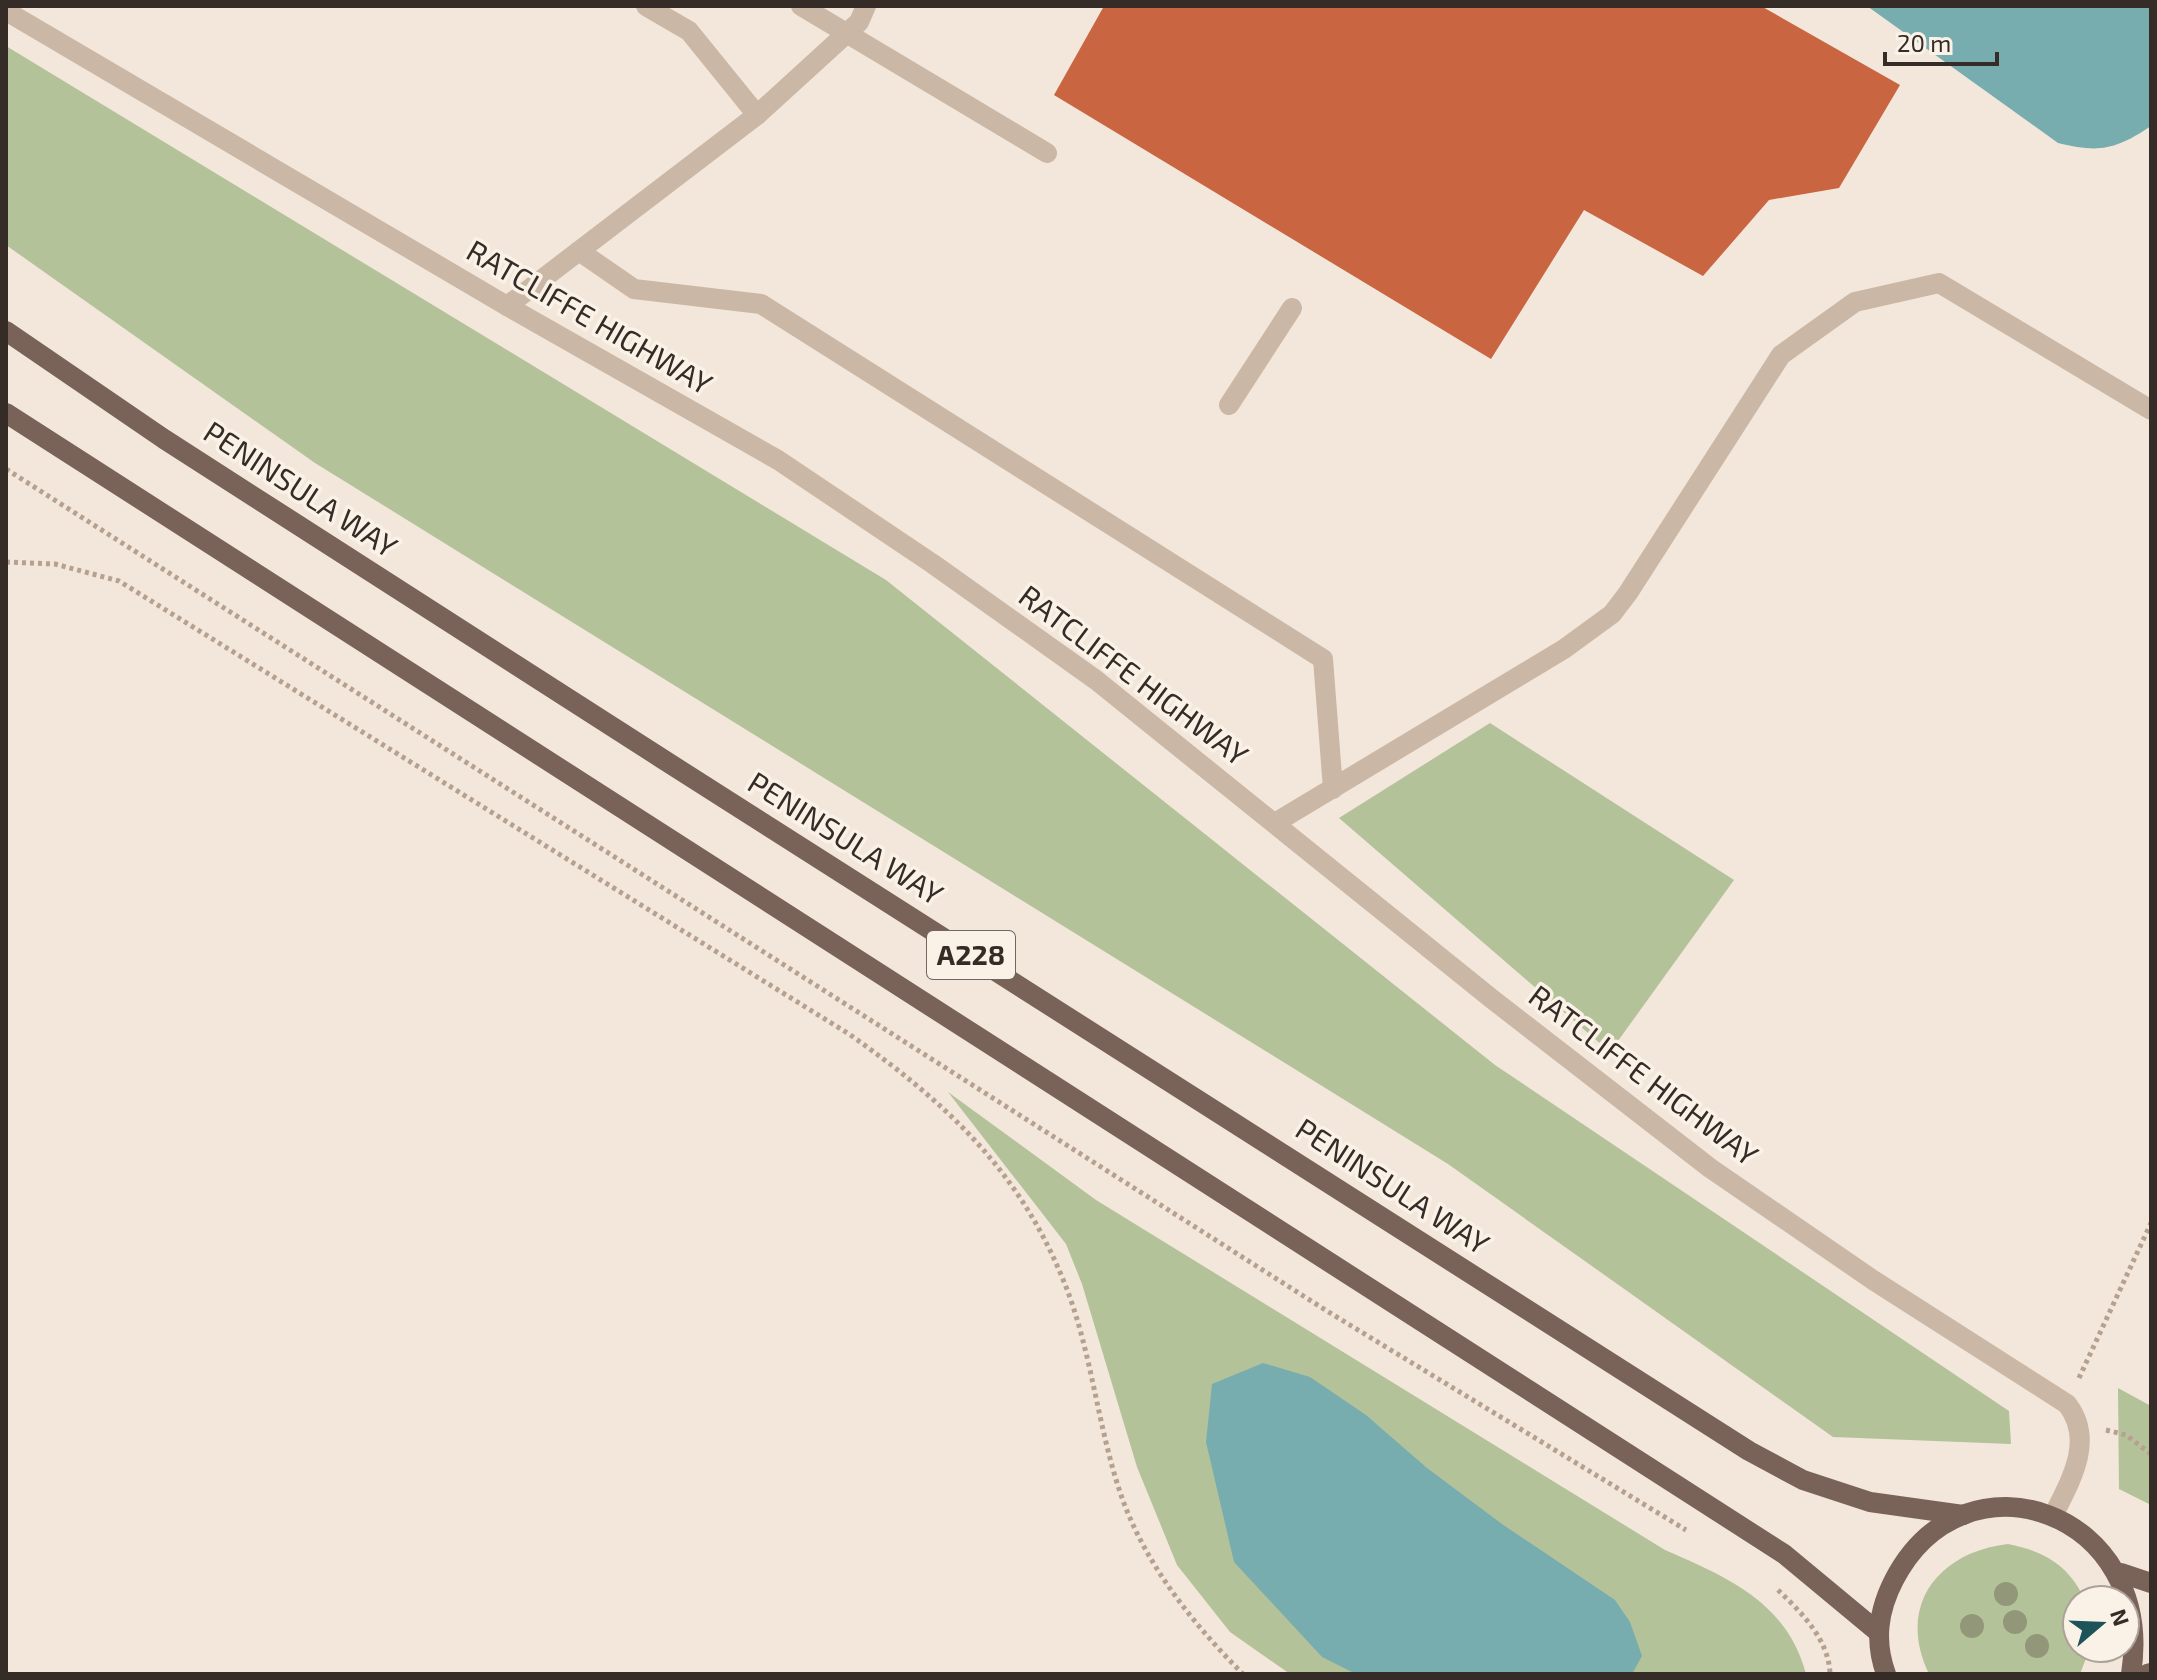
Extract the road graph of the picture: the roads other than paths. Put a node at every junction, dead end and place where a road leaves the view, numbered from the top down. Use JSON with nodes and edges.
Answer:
{"nodes":[{"id":1,"x":646,"y":6,"type":"edge"},
{"id":2,"x":801,"y":6,"type":"edge"},
{"id":3,"x":866,"y":6,"type":"edge"},
{"id":4,"x":6,"y":11,"type":"edge"},
{"id":5,"x":848,"y":33,"type":"junction"},
{"id":6,"x":757,"y":115,"type":"junction"},
{"id":7,"x":1047,"y":153,"type":"dead end"},
{"id":8,"x":579,"y":251,"type":"junction"},
{"id":9,"x":507,"y":306,"type":"junction"},
{"id":10,"x":1292,"y":308,"type":"dead end"},
{"id":11,"x":6,"y":331,"type":"edge"},
{"id":12,"x":1229,"y":405,"type":"dead end"},
{"id":13,"x":2151,"y":410,"type":"edge"},
{"id":14,"x":6,"y":413,"type":"edge"},
{"id":15,"x":1333,"y":789,"type":"junction"},
{"id":16,"x":1275,"y":823,"type":"junction"},
{"id":17,"x":1963,"y":1515,"type":"junction"},
{"id":18,"x":2053,"y":1516,"type":"junction"},
{"id":19,"x":2121,"y":1573,"type":"junction"},
{"id":20,"x":2151,"y":1583,"type":"edge"},
{"id":21,"x":1878,"y":1632,"type":"junction"},
{"id":22,"x":1886,"y":1674,"type":"edge"},
{"id":23,"x":2131,"y":1674,"type":"edge"}],
"edges":[{"from":1,"to":6,"type":"street"},
{"from":2,"to":5,"type":"street"},
{"from":3,"to":5,"type":"street"},
{"from":4,"to":9,"type":"street","name":"RATCLIFFE HIGHWAY"},
{"from":5,"to":6,"type":"street"},
{"from":5,"to":7,"type":"street"},
{"from":6,"to":8,"type":"street"},
{"from":8,"to":9,"type":"street"},
{"from":8,"to":15,"type":"street"},
{"from":9,"to":16,"type":"street","name":"RATCLIFFE HIGHWAY"},
{"from":10,"to":12,"type":"street"},
{"from":11,"to":17,"type":"main road","name":"PENINSULA WAY","number":"A228"},
{"from":13,"to":15,"type":"street"},
{"from":14,"to":21,"type":"main road","number":"A228"},
{"from":15,"to":16,"type":"street"},
{"from":16,"to":18,"type":"street","name":"RATCLIFFE HIGHWAY"},
{"from":17,"to":18,"type":"main road"},
{"from":17,"to":21,"type":"main road"},
{"from":18,"to":19,"type":"main road"},
{"from":19,"to":20,"type":"main road"},
{"from":19,"to":23,"type":"main road"},
{"from":21,"to":22,"type":"main road"}]}
